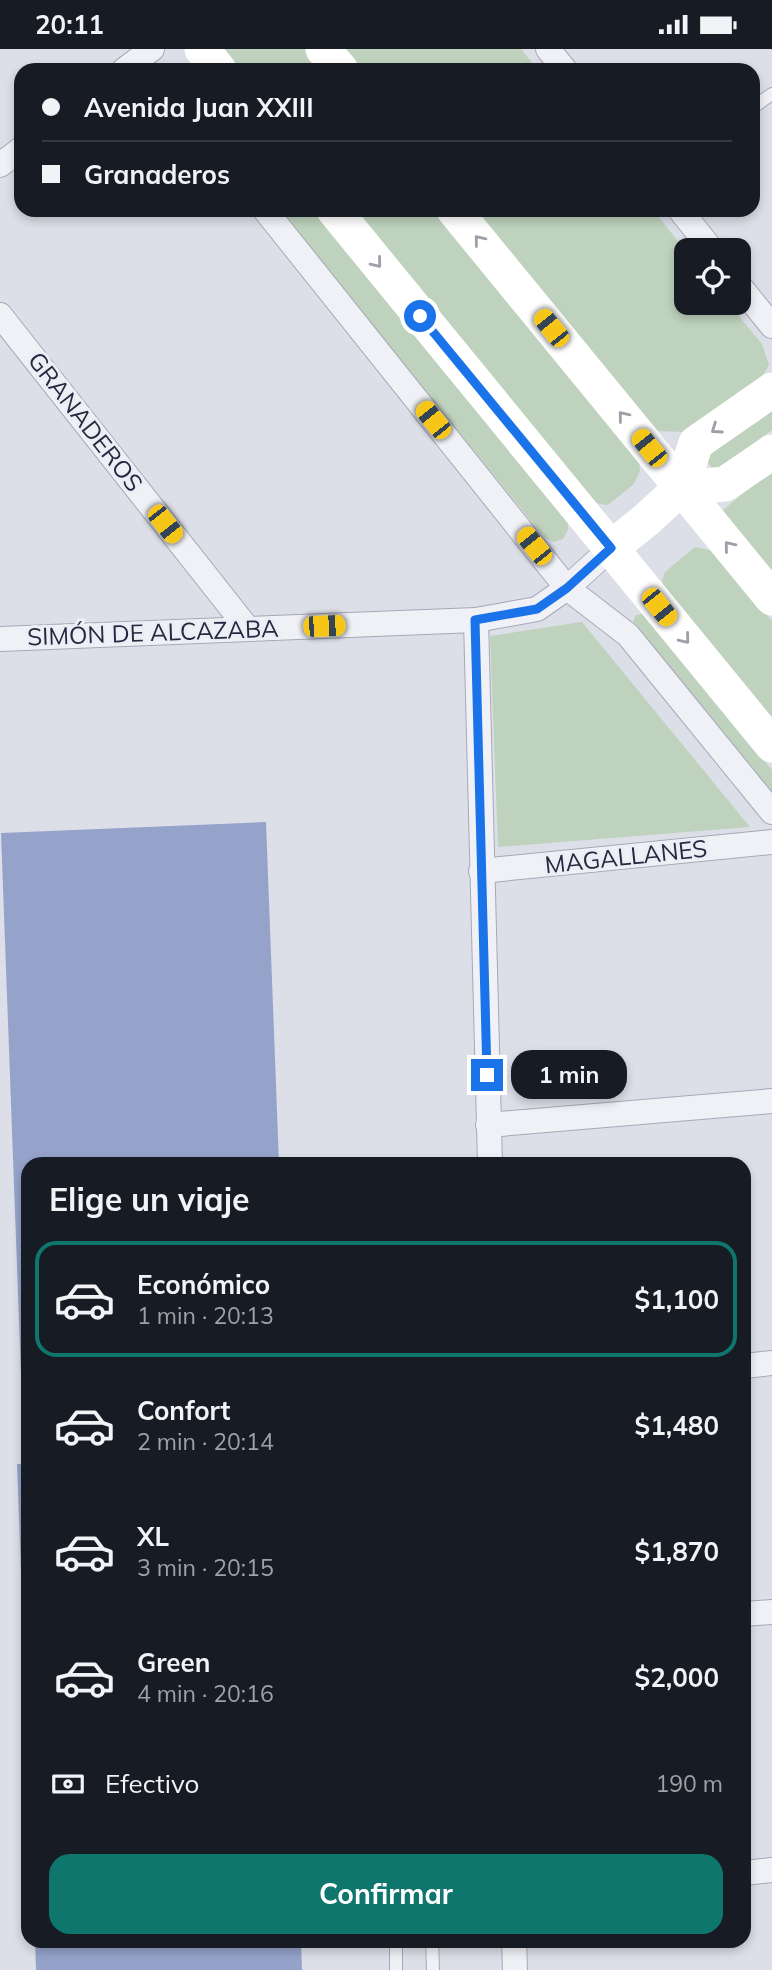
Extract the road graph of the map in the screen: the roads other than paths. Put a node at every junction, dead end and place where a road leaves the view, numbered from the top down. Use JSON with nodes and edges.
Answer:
{"nodes":[{"id":1,"x":202,"y":49,"type":"edge"},
{"id":2,"x":323,"y":49,"type":"edge"},
{"id":3,"x":548,"y":49,"type":"edge"},
{"id":4,"x":213,"y":63,"type":"edge"},
{"id":5,"x":335,"y":63,"type":"edge"},
{"id":6,"x":559,"y":63,"type":"edge"},
{"id":7,"x":14,"y":154,"type":"edge"},
{"id":8,"x":0,"y":165,"type":"edge"},
{"id":9,"x":271,"y":217,"type":"edge"},
{"id":10,"x":340,"y":217,"type":"edge"},
{"id":11,"x":460,"y":217,"type":"edge"},
{"id":12,"x":686,"y":217,"type":"edge"},
{"id":13,"x":702,"y":238,"type":"edge"},
{"id":14,"x":751,"y":300,"type":"edge"},
{"id":15,"x":0,"y":315,"type":"edge"},
{"id":16,"x":772,"y":327,"type":"edge"},
{"id":17,"x":772,"y":390,"type":"edge"},
{"id":18,"x":772,"y":452,"type":"edge"},
{"id":19,"x":681,"y":488,"type":"junction"},
{"id":20,"x":611,"y":548,"type":"junction"},
{"id":21,"x":567,"y":588,"type":"junction"},
{"id":22,"x":772,"y":598,"type":"edge"},
{"id":23,"x":475,"y":620,"type":"junction"},
{"id":24,"x":248,"y":629,"type":"junction"},
{"id":25,"x":0,"y":639,"type":"edge"},
{"id":26,"x":772,"y":745,"type":"edge"},
{"id":27,"x":772,"y":812,"type":"edge"},
{"id":28,"x":772,"y":842,"type":"edge"},
{"id":29,"x":481,"y":871,"type":"junction"},
{"id":30,"x":772,"y":1101,"type":"edge"},
{"id":31,"x":488,"y":1125,"type":"junction"},
{"id":32,"x":489,"y":1157,"type":"edge"},
{"id":33,"x":772,"y":1363,"type":"edge"},
{"id":34,"x":751,"y":1365,"type":"edge"},
{"id":35,"x":772,"y":1612,"type":"edge"},
{"id":36,"x":751,"y":1614,"type":"edge"},
{"id":37,"x":772,"y":1870,"type":"edge"},
{"id":38,"x":751,"y":1872,"type":"edge"},
{"id":39,"x":396,"y":1948,"type":"edge"},
{"id":40,"x":432,"y":1948,"type":"edge"},
{"id":41,"x":514,"y":1948,"type":"edge"},
{"id":42,"x":396,"y":1970,"type":"edge"},
{"id":43,"x":433,"y":1970,"type":"edge"},
{"id":44,"x":515,"y":1970,"type":"edge"}],
"edges":[{"from":1,"to":4,"type":"street"},
{"from":2,"to":5,"type":"street"},
{"from":3,"to":6,"type":"street"},
{"from":7,"to":8,"type":"street"},
{"from":9,"to":21,"type":"street"},
{"from":10,"to":20,"type":"street","one_way":true},
{"from":19,"to":11,"type":"street","one_way":true},
{"from":12,"to":13,"type":"street"},
{"from":14,"to":16,"type":"street"},
{"from":15,"to":24,"type":"street","name":"GRANADEROS"},
{"from":17,"to":19,"type":"street","name":"SIMÓN DE ALCAZABA","one_way":true},
{"from":18,"to":19,"type":"street"},
{"from":19,"to":20,"type":"street","name":"SIMÓN DE ALCAZABA"},
{"from":22,"to":19,"type":"street","one_way":true},
{"from":20,"to":21,"type":"street","name":"SIMÓN DE ALCAZABA"},
{"from":20,"to":26,"type":"street","one_way":true},
{"from":21,"to":23,"type":"street","name":"SIMÓN DE ALCAZABA"},
{"from":21,"to":27,"type":"street"},
{"from":23,"to":24,"type":"street","name":"SIMÓN DE ALCAZABA"},
{"from":23,"to":29,"type":"street"},
{"from":24,"to":25,"type":"street","name":"SIMÓN DE ALCAZABA"},
{"from":28,"to":29,"type":"street","name":"MAGALLANES"},
{"from":29,"to":31,"type":"street"},
{"from":30,"to":31,"type":"street"},
{"from":31,"to":32,"type":"street"},
{"from":33,"to":34,"type":"street"},
{"from":35,"to":36,"type":"street"},
{"from":37,"to":38,"type":"street"},
{"from":39,"to":42,"type":"lane"},
{"from":40,"to":43,"type":"lane"},
{"from":41,"to":44,"type":"street"}]}
